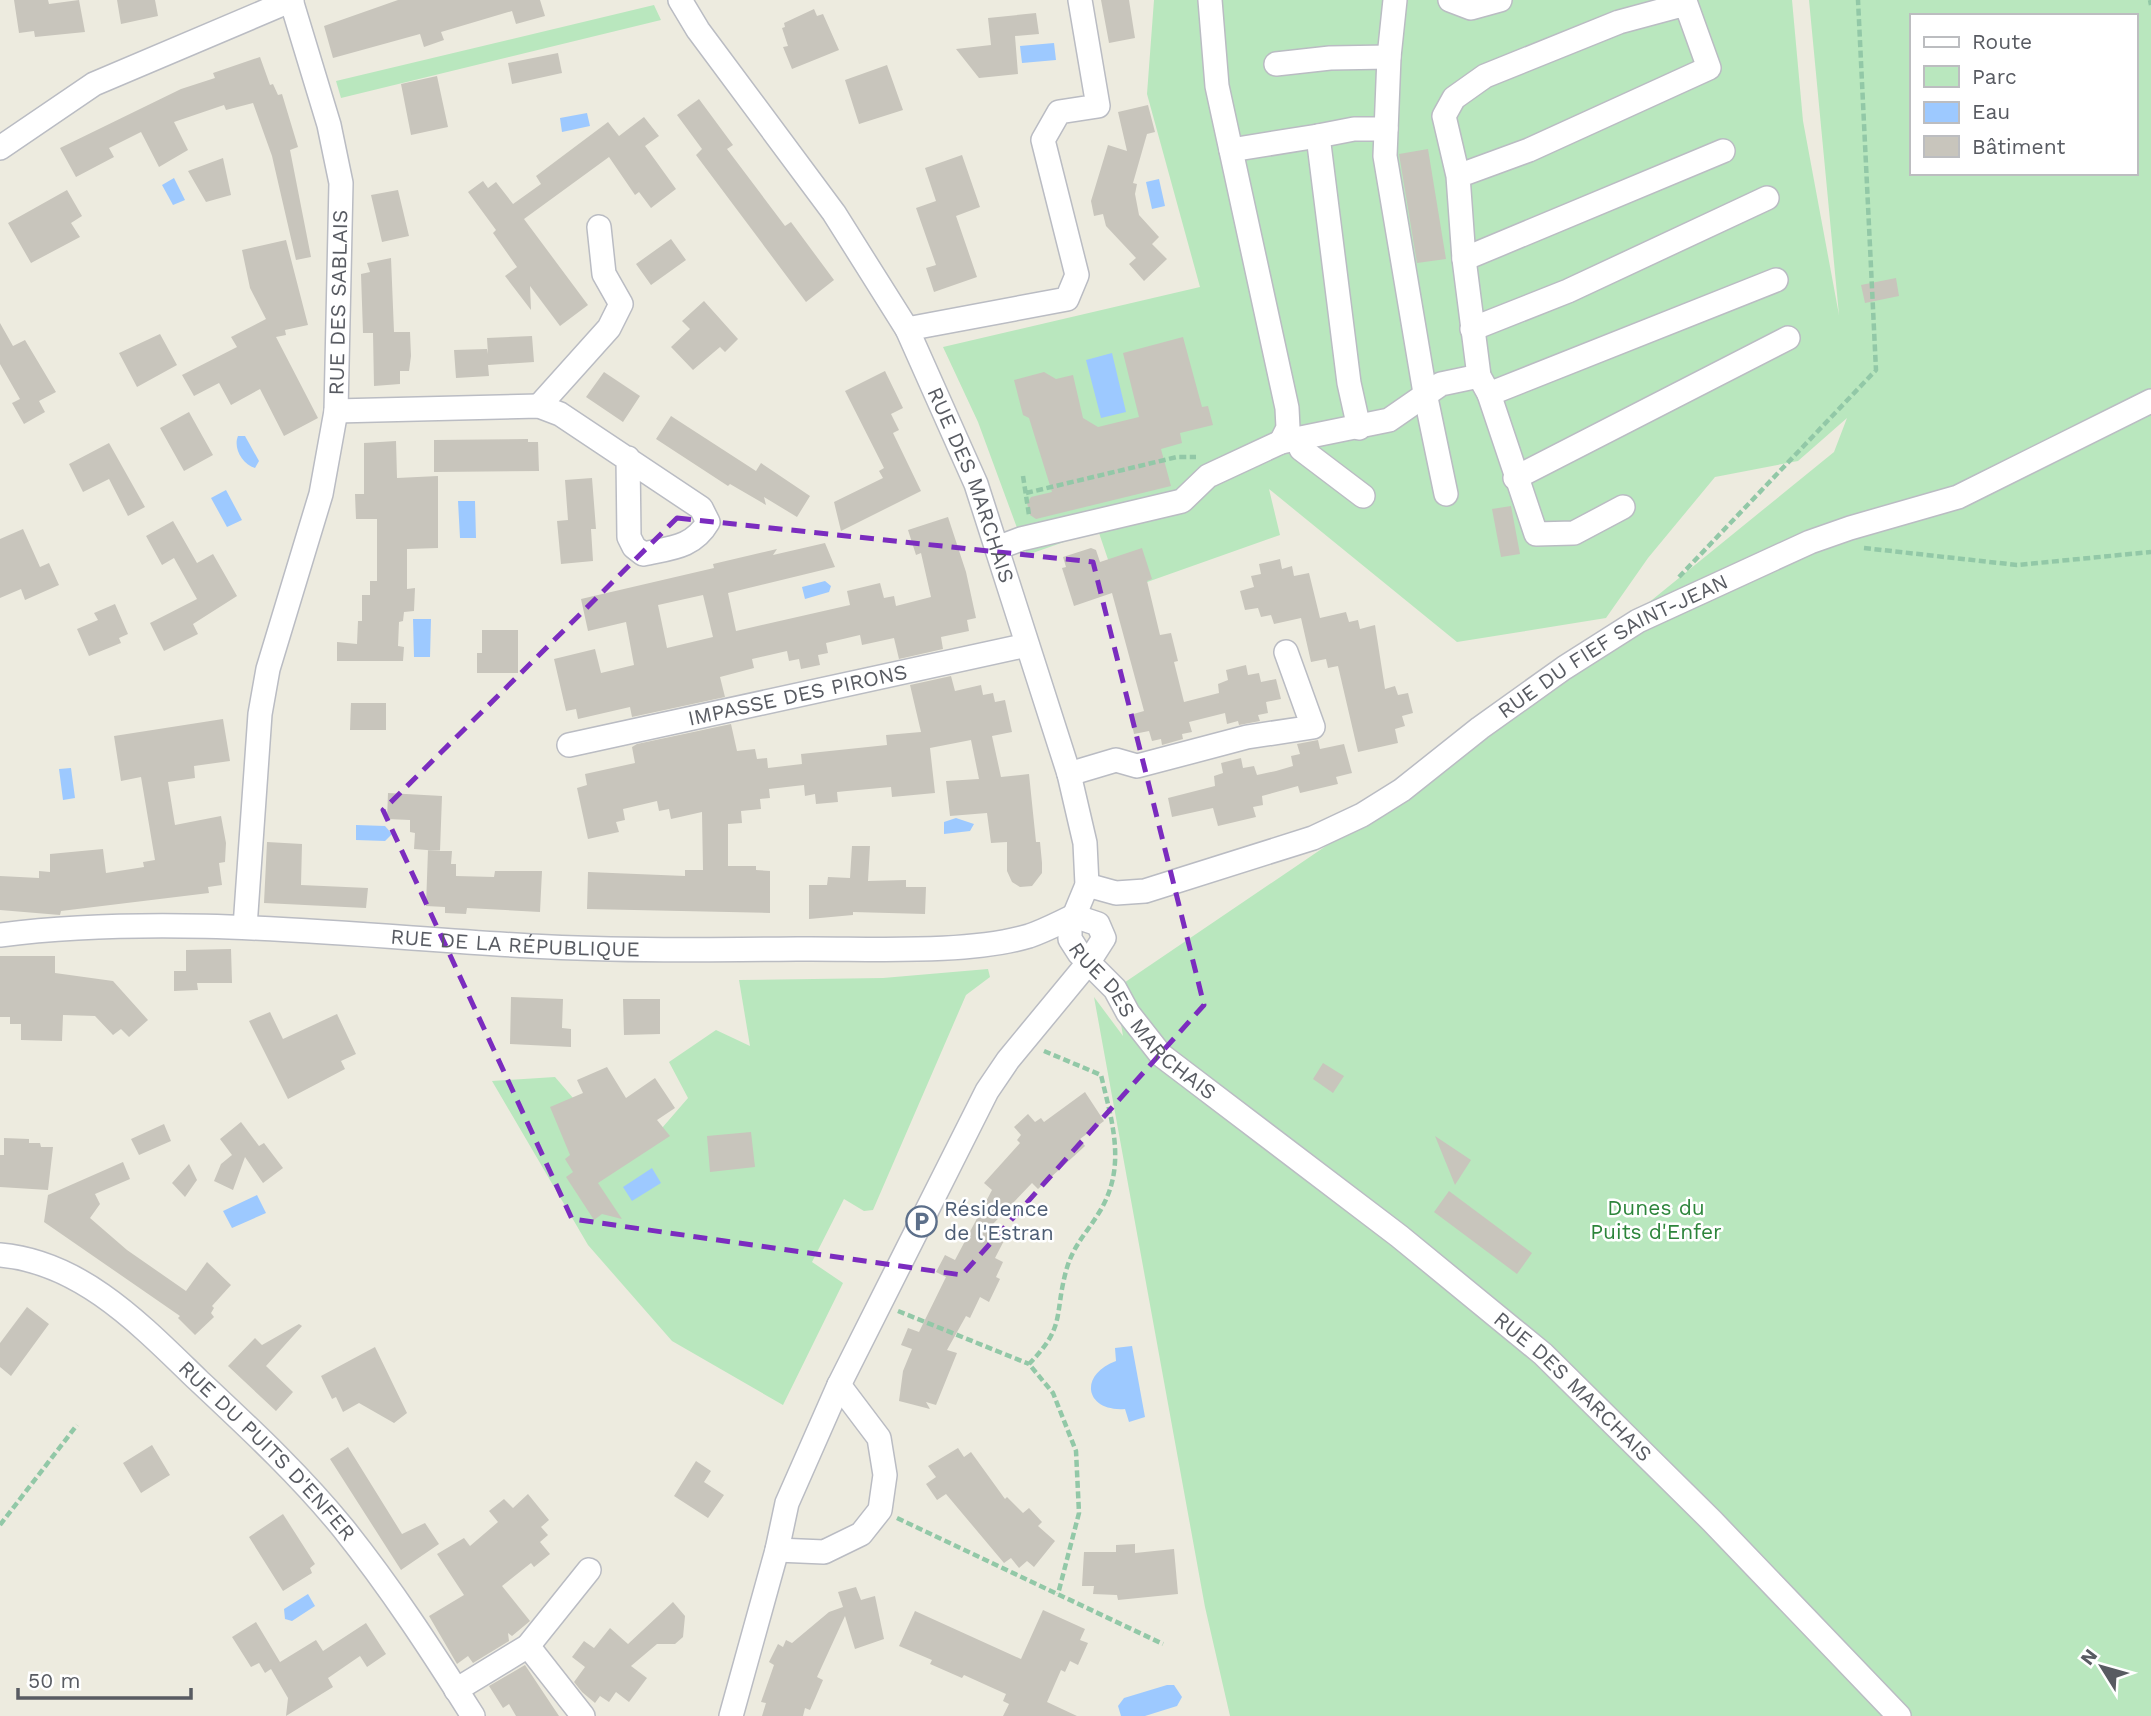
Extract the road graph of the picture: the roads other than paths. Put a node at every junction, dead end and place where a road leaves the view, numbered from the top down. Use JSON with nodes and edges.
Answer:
{"nodes":[{"id":1,"x":292,"y":0,"type":"edge"},
{"id":2,"x":680,"y":0,"type":"edge"},
{"id":3,"x":1080,"y":0,"type":"edge"},
{"id":4,"x":1210,"y":0,"type":"edge"},
{"id":5,"x":1395,"y":0,"type":"edge"},
{"id":6,"x":1450,"y":0,"type":"edge"},
{"id":7,"x":1500,"y":0,"type":"edge"},
{"id":8,"x":1389,"y":57,"type":"junction"},
{"id":9,"x":1276,"y":64,"type":"dead end"},
{"id":10,"x":1386,"y":129,"type":"junction"},
{"id":11,"x":1318,"y":136,"type":"junction"},
{"id":12,"x":0,"y":148,"type":"edge"},
{"id":13,"x":1231,"y":150,"type":"junction"},
{"id":14,"x":1723,"y":151,"type":"dead end"},
{"id":15,"x":1458,"y":176,"type":"junction"},
{"id":16,"x":1767,"y":198,"type":"dead end"},
{"id":17,"x":599,"y":227,"type":"dead end"},
{"id":18,"x":1464,"y":260,"type":"junction"},
{"id":19,"x":1776,"y":280,"type":"dead end"},
{"id":20,"x":907,"y":329,"type":"junction"},
{"id":21,"x":1472,"y":329,"type":"junction"},
{"id":22,"x":1788,"y":338,"type":"dead end"},
{"id":23,"x":1484,"y":385,"type":"junction"},
{"id":24,"x":1425,"y":393,"type":"junction"},
{"id":25,"x":2151,"y":401,"type":"edge"},
{"id":26,"x":539,"y":406,"type":"junction"},
{"id":27,"x":336,"y":411,"type":"junction"},
{"id":28,"x":1359,"y":428,"type":"junction"},
{"id":29,"x":1289,"y":440,"type":"junction"},
{"id":30,"x":628,"y":458,"type":"dead end"},
{"id":31,"x":1515,"y":478,"type":"junction"},
{"id":32,"x":1446,"y":494,"type":"dead end"},
{"id":33,"x":1363,"y":496,"type":"dead end"},
{"id":34,"x":1623,"y":507,"type":"dead end"},
{"id":35,"x":997,"y":548,"type":"junction"},
{"id":36,"x":1027,"y":645,"type":"junction"},
{"id":37,"x":1286,"y":652,"type":"dead end"},
{"id":38,"x":569,"y":745,"type":"dead end"},
{"id":39,"x":1069,"y":774,"type":"junction"},
{"id":40,"x":1087,"y":885,"type":"junction"},
{"id":41,"x":1074,"y":916,"type":"junction"},
{"id":42,"x":245,"y":927,"type":"junction"},
{"id":43,"x":0,"y":935,"type":"edge"},
{"id":44,"x":1029,"y":936,"type":"junction"},
{"id":45,"x":1083,"y":958,"type":"junction"},
{"id":46,"x":0,"y":1255,"type":"edge"},
{"id":47,"x":839,"y":1385,"type":"junction"},
{"id":48,"x":777,"y":1550,"type":"junction"},
{"id":49,"x":589,"y":1570,"type":"dead end"},
{"id":50,"x":528,"y":1646,"type":"junction"},
{"id":51,"x":456,"y":1690,"type":"junction"},
{"id":52,"x":472,"y":1716,"type":"edge"},
{"id":53,"x":583,"y":1716,"type":"edge"},
{"id":54,"x":731,"y":1716,"type":"edge"},
{"id":55,"x":1899,"y":1716,"type":"edge"}],
"edges":[{"from":1,"to":12,"type":"street","name":"RUE DES SABLAIS"},
{"from":1,"to":27,"type":"street","name":"RUE DES SABLAIS"},
{"from":2,"to":20,"type":"street","name":"RUE DES MARCHAIS"},
{"from":3,"to":20,"type":"street"},
{"from":4,"to":13,"type":"street"},
{"from":5,"to":8,"type":"street"},
{"from":6,"to":7,"type":"street"},
{"from":8,"to":9,"type":"street"},
{"from":8,"to":10,"type":"street"},
{"from":10,"to":11,"type":"street"},
{"from":10,"to":24,"type":"street"},
{"from":11,"to":13,"type":"street"},
{"from":11,"to":28,"type":"street"},
{"from":13,"to":29,"type":"street"},
{"from":14,"to":18,"type":"street"},
{"from":15,"to":15,"type":"street"},
{"from":15,"to":18,"type":"street"},
{"from":16,"to":21,"type":"street"},
{"from":17,"to":26,"type":"street"},
{"from":18,"to":21,"type":"street"},
{"from":19,"to":23,"type":"street"},
{"from":20,"to":35,"type":"street","name":"RUE DES MARCHAIS"},
{"from":21,"to":23,"type":"street"},
{"from":22,"to":31,"type":"street"},
{"from":23,"to":24,"type":"street"},
{"from":23,"to":31,"type":"street"},
{"from":24,"to":28,"type":"street"},
{"from":24,"to":32,"type":"street"},
{"from":25,"to":40,"type":"street","name":"RUE DU FIEF SAINT-JEAN"},
{"from":26,"to":27,"type":"street"},
{"from":26,"to":30,"type":"street"},
{"from":27,"to":42,"type":"street","name":"RUE DES SABLAIS"},
{"from":28,"to":29,"type":"street"},
{"from":29,"to":33,"type":"street"},
{"from":29,"to":35,"type":"street"},
{"from":31,"to":34,"type":"street"},
{"from":35,"to":36,"type":"street","name":"RUE DES MARCHAIS"},
{"from":36,"to":38,"type":"street","name":"IMPASSE DES PIRONS"},
{"from":36,"to":39,"type":"street","name":"RUE DES MARCHAIS"},
{"from":37,"to":39,"type":"street"},
{"from":39,"to":40,"type":"street","name":"RUE DES MARCHAIS"},
{"from":40,"to":41,"type":"street","name":"RUE DES MARCHAIS"},
{"from":41,"to":44,"type":"street","name":"RUE DE LA RÉPUBLIQUE"},
{"from":41,"to":45,"type":"street","name":"RUE DES MARCHAIS"},
{"from":41,"to":45,"type":"street"},
{"from":42,"to":43,"type":"street","name":"RUE DE LA RÉPUBLIQUE"},
{"from":42,"to":44,"type":"street","name":"RUE DE LA RÉPUBLIQUE"},
{"from":44,"to":45,"type":"street"},
{"from":45,"to":47,"type":"street"},
{"from":45,"to":55,"type":"street","name":"RUE DES MARCHAIS"},
{"from":46,"to":51,"type":"street","name":"RUE DU PUITS D'ENFER"},
{"from":47,"to":48,"type":"street"},
{"from":47,"to":48,"type":"street"},
{"from":48,"to":54,"type":"street"},
{"from":49,"to":50,"type":"street"},
{"from":50,"to":51,"type":"street"},
{"from":50,"to":53,"type":"street"},
{"from":51,"to":52,"type":"street","name":"RUE DU PUITS D'ENFER"}]}
